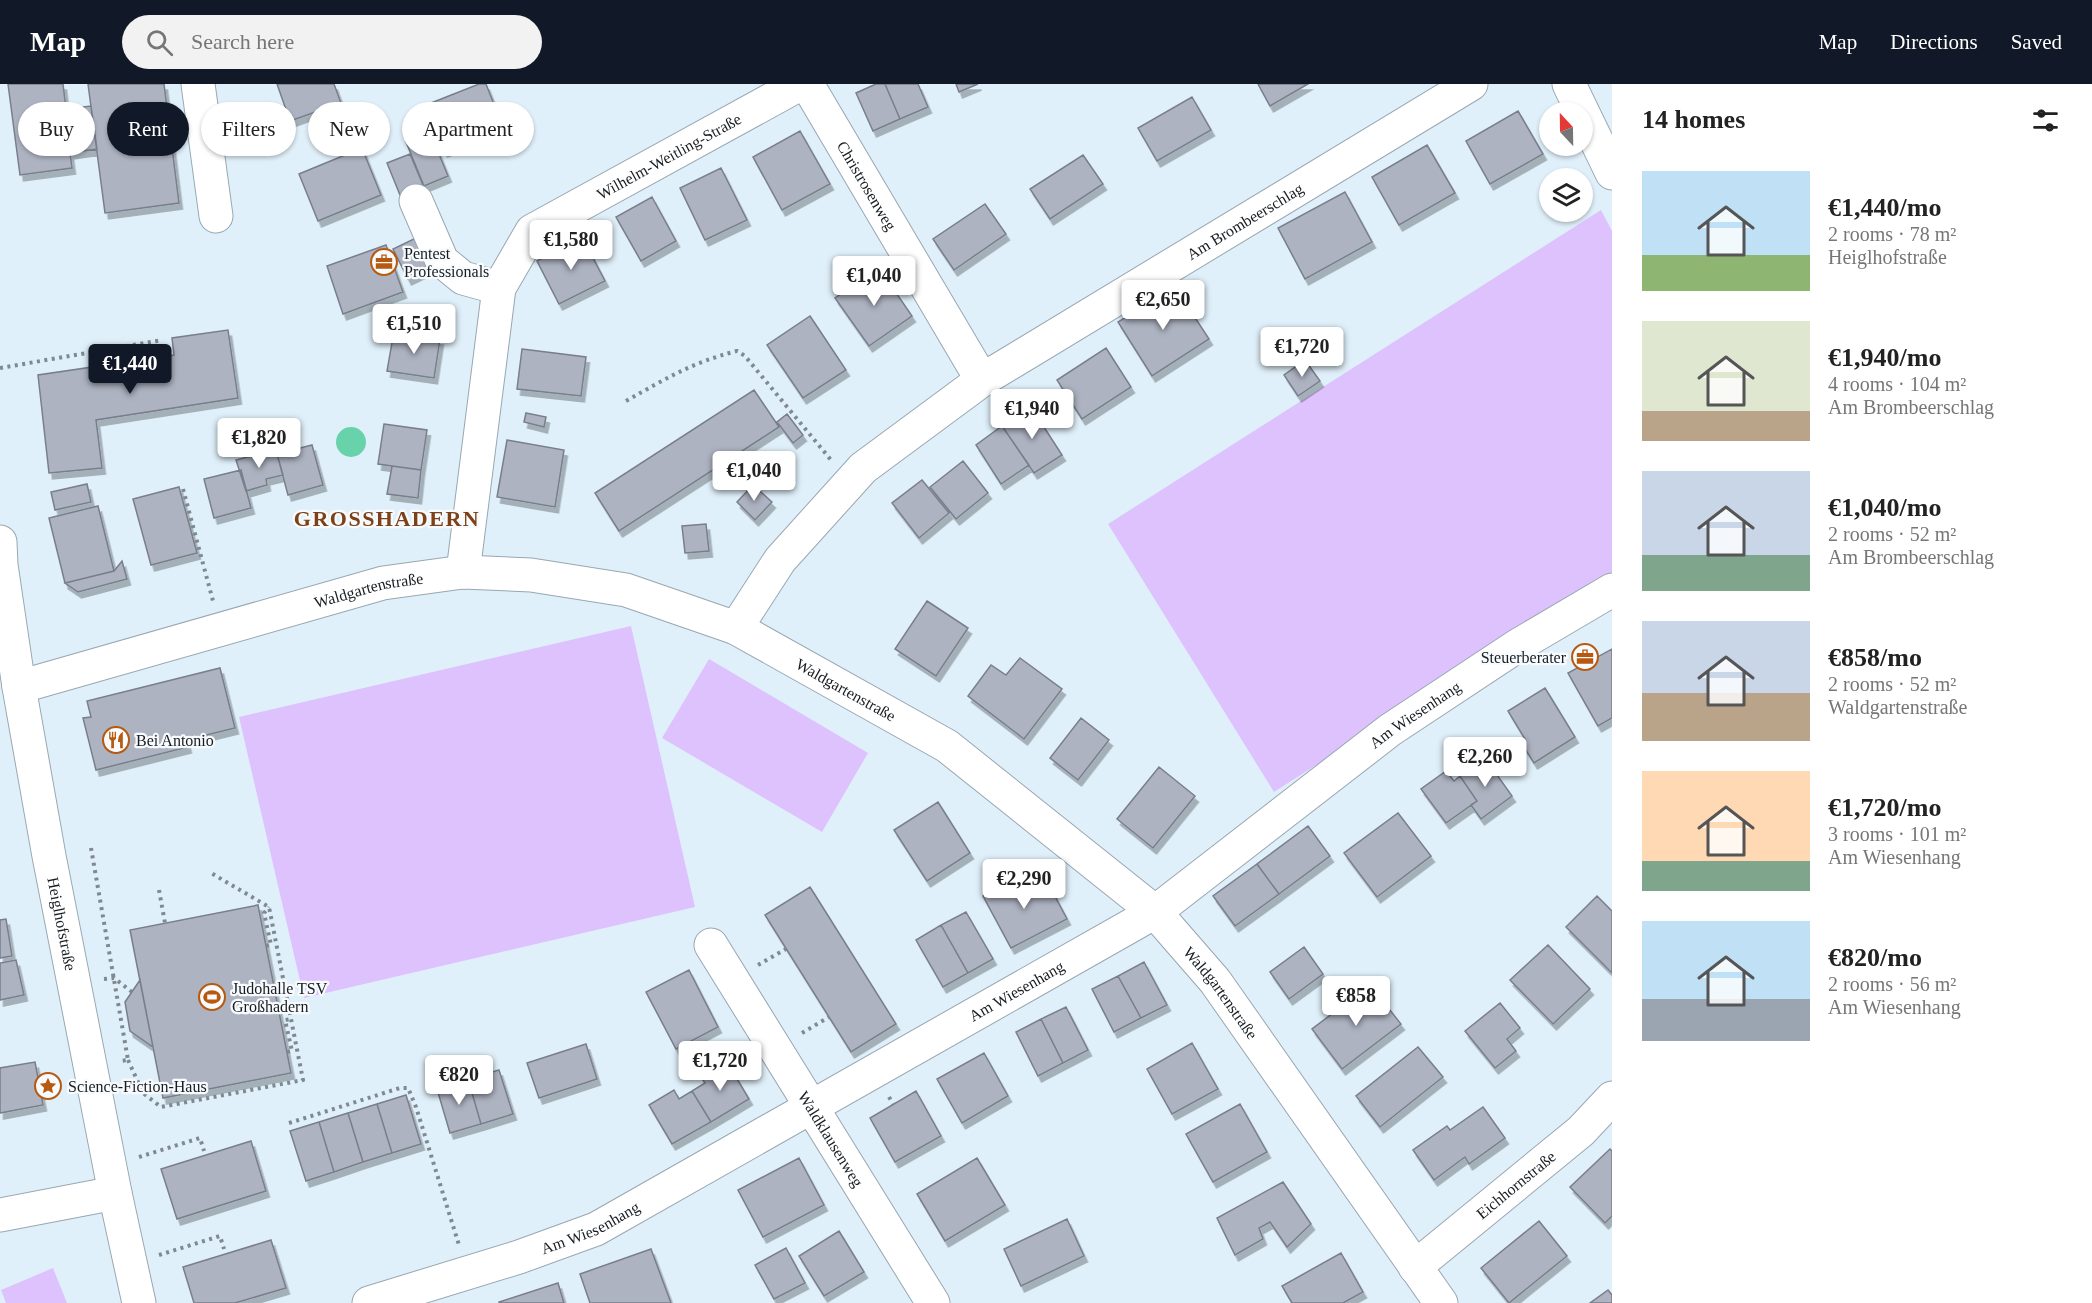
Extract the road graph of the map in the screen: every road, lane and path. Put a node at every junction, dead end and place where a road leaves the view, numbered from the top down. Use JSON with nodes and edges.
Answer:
{"nodes":[{"id":1,"x":198,"y":84,"type":"edge"},
{"id":2,"x":800,"y":84,"type":"edge"},
{"id":3,"x":807,"y":84,"type":"edge"},
{"id":4,"x":1471,"y":84,"type":"edge"},
{"id":5,"x":1569,"y":84,"type":"edge"},
{"id":6,"x":1612,"y":173,"type":"edge"},
{"id":7,"x":416,"y":201,"type":"dead end"},
{"id":8,"x":216,"y":216,"type":"dead end"},
{"id":9,"x":500,"y":288,"type":"junction"},
{"id":10,"x":162,"y":340,"type":"dead end"},
{"id":11,"x":0,"y":368,"type":"edge"},
{"id":12,"x":982,"y":380,"type":"junction"},
{"id":13,"x":626,"y":401,"type":"dead end"},
{"id":14,"x":849,"y":483,"type":"junction"},
{"id":15,"x":183,"y":489,"type":"dead end"},
{"id":16,"x":0,"y":542,"type":"edge"},
{"id":17,"x":463,"y":572,"type":"junction"},
{"id":18,"x":210,"y":590,"type":"dead end"},
{"id":19,"x":1612,"y":590,"type":"edge"},
{"id":20,"x":736,"y":628,"type":"junction"},
{"id":21,"x":19,"y":687,"type":"junction"},
{"id":22,"x":91,"y":848,"type":"dead end"},
{"id":23,"x":211,"y":873,"type":"dead end"},
{"id":24,"x":159,"y":890,"type":"dead end"},
{"id":25,"x":269,"y":907,"type":"junction"},
{"id":26,"x":1155,"y":912,"type":"junction"},
{"id":27,"x":165,"y":923,"type":"dead end"},
{"id":28,"x":711,"y":945,"type":"dead end"},
{"id":29,"x":266,"y":946,"type":"dead end"},
{"id":30,"x":114,"y":978,"type":"junction"},
{"id":31,"x":132,"y":992,"type":"dead end"},
{"id":32,"x":291,"y":1019,"type":"junction"},
{"id":33,"x":287,"y":1052,"type":"dead end"},
{"id":34,"x":128,"y":1060,"type":"junction"},
{"id":35,"x":90,"y":1065,"type":"junction"},
{"id":36,"x":1612,"y":1098,"type":"edge"},
{"id":37,"x":811,"y":1106,"type":"junction"},
{"id":38,"x":289,"y":1123,"type":"dead end"},
{"id":39,"x":204,"y":1151,"type":"dead end"},
{"id":40,"x":112,"y":1179,"type":"junction"},
{"id":41,"x":0,"y":1215,"type":"edge"},
{"id":42,"x":224,"y":1249,"type":"dead end"},
{"id":43,"x":129,"y":1264,"type":"junction"},
{"id":44,"x":1415,"y":1267,"type":"junction"},
{"id":45,"x":468,"y":1274,"type":"junction"},
{"id":46,"x":139,"y":1303,"type":"edge"},
{"id":47,"x":369,"y":1303,"type":"edge"},
{"id":48,"x":933,"y":1303,"type":"edge"},
{"id":49,"x":1441,"y":1303,"type":"edge"}],
"edges":[{"from":1,"to":8,"type":"street"},
{"from":2,"to":9,"type":"street","name":"Wilhelm-Weitling-Straße"},
{"from":3,"to":12,"type":"street","name":"Christrosenweg"},
{"from":4,"to":12,"type":"street","name":"Am Brombeerschlag"},
{"from":5,"to":6,"type":"street"},
{"from":7,"to":9,"type":"street"},
{"from":9,"to":17,"type":"street","name":"Wilhelm-Weitling-Straße"},
{"from":10,"to":11,"type":"path"},
{"from":12,"to":14,"type":"street","name":"Am Brombeerschlag"},
{"from":13,"to":14,"type":"path"},
{"from":14,"to":20,"type":"street","name":"Am Brombeerschlag"},
{"from":15,"to":18,"type":"path"},
{"from":16,"to":21,"type":"street","name":"Heiglhofstraße"},
{"from":17,"to":20,"type":"street","name":"Waldgartenstraße"},
{"from":17,"to":21,"type":"street","name":"Waldgartenstraße"},
{"from":19,"to":26,"type":"street","name":"Am Wiesenhang"},
{"from":20,"to":26,"type":"street","name":"Waldgartenstraße"},
{"from":21,"to":35,"type":"street","name":"Heiglhofstraße"},
{"from":22,"to":30,"type":"path"},
{"from":23,"to":25,"type":"path"},
{"from":24,"to":27,"type":"path"},
{"from":25,"to":29,"type":"path"},
{"from":25,"to":32,"type":"path"},
{"from":26,"to":37,"type":"street","name":"Am Wiesenhang"},
{"from":26,"to":44,"type":"street","name":"Waldgartenstraße"},
{"from":28,"to":37,"type":"street","name":"Waldklausenweg"},
{"from":30,"to":31,"type":"path"},
{"from":30,"to":34,"type":"path"},
{"from":32,"to":33,"type":"path"},
{"from":32,"to":34,"type":"path"},
{"from":34,"to":35,"type":"path"},
{"from":35,"to":40,"type":"street","name":"Heiglhofstraße"},
{"from":36,"to":44,"type":"street","name":"Eichhornstraße"},
{"from":37,"to":45,"type":"street","name":"Am Wiesenhang"},
{"from":37,"to":48,"type":"street","name":"Waldklausenweg"},
{"from":38,"to":45,"type":"path"},
{"from":39,"to":40,"type":"path"},
{"from":40,"to":41,"type":"street"},
{"from":40,"to":43,"type":"street","name":"Heiglhofstraße"},
{"from":42,"to":43,"type":"path"},
{"from":43,"to":46,"type":"street","name":"Heiglhofstraße"},
{"from":44,"to":49,"type":"street","name":"Waldgartenstraße"},
{"from":45,"to":47,"type":"street","name":"Am Wiesenhang"}]}
